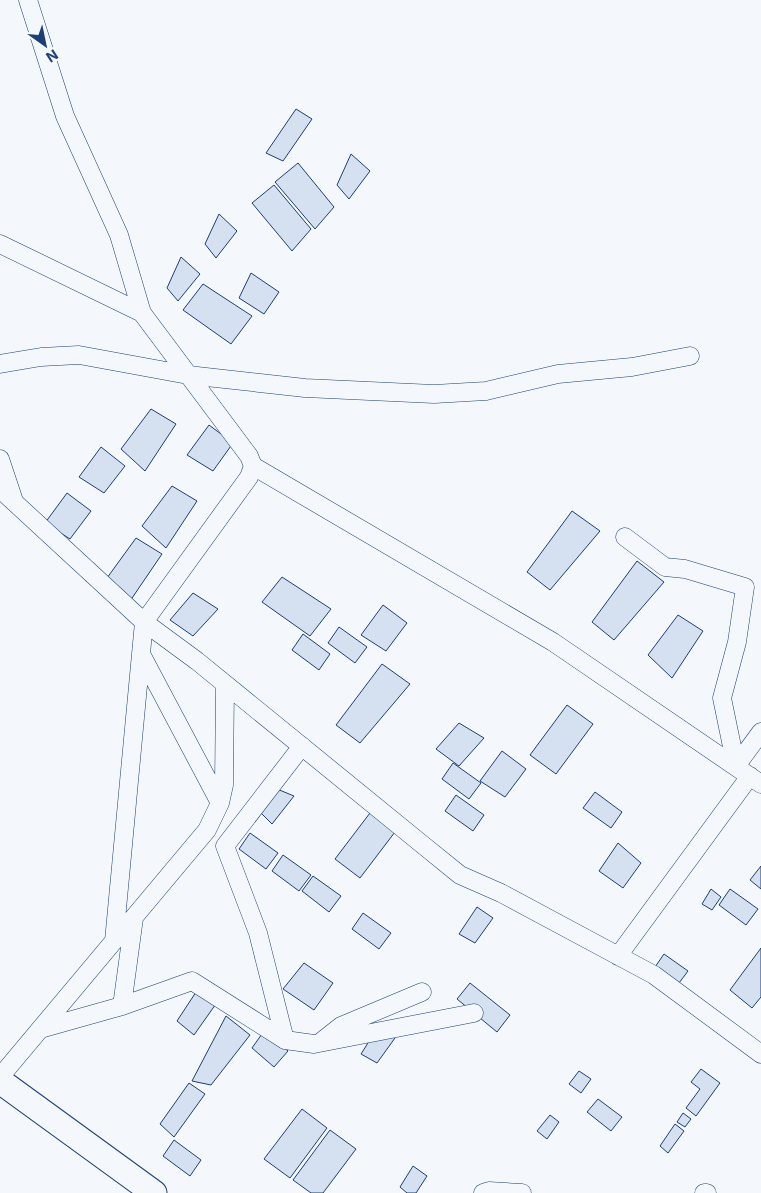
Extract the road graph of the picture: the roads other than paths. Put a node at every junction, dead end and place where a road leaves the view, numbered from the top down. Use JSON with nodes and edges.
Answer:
{"nodes":[{"id":1,"x":28,"y":0,"type":"edge"},
{"id":2,"x":0,"y":244,"type":"edge"},
{"id":3,"x":142,"y":313,"type":"junction"},
{"id":4,"x":690,"y":356,"type":"dead end"},
{"id":5,"x":0,"y":364,"type":"edge"},
{"id":6,"x":188,"y":375,"type":"junction"},
{"id":7,"x":0,"y":459,"type":"edge"},
{"id":8,"x":253,"y":466,"type":"junction"},
{"id":9,"x":0,"y":489,"type":"edge"},
{"id":10,"x":15,"y":504,"type":"junction"},
{"id":11,"x":625,"y":537,"type":"dead end"},
{"id":12,"x":144,"y":622,"type":"junction"},
{"id":13,"x":141,"y":654,"type":"junction"},
{"id":14,"x":225,"y":684,"type":"junction"},
{"id":15,"x":761,"y":732,"type":"edge"},
{"id":16,"x":302,"y":746,"type":"junction"},
{"id":17,"x":749,"y":775,"type":"edge"},
{"id":18,"x":220,"y":803,"type":"junction"},
{"id":19,"x":134,"y":918,"type":"junction"},
{"id":20,"x":114,"y":941,"type":"junction"},
{"id":21,"x":618,"y":956,"type":"junction"},
{"id":22,"x":422,"y":992,"type":"dead end"},
{"id":23,"x":122,"y":1006,"type":"junction"},
{"id":24,"x":474,"y":1013,"type":"dead end"},
{"id":25,"x":40,"y":1029,"type":"junction"},
{"id":26,"x":285,"y":1040,"type":"junction"},
{"id":27,"x":320,"y":1043,"type":"junction"},
{"id":28,"x":761,"y":1054,"type":"edge"},
{"id":29,"x":0,"y":1079,"type":"edge"},
{"id":30,"x":141,"y":1190,"type":"edge"},
{"id":31,"x":483,"y":1193,"type":"edge"},
{"id":32,"x":522,"y":1193,"type":"edge"}],
"edges":[{"from":1,"to":3,"type":"street"},
{"from":2,"to":3,"type":"street"},
{"from":3,"to":6,"type":"street"},
{"from":4,"to":6,"type":"street"},
{"from":5,"to":6,"type":"street"},
{"from":6,"to":8,"type":"street"},
{"from":7,"to":10,"type":"street"},
{"from":8,"to":12,"type":"street"},
{"from":8,"to":17,"type":"street"},
{"from":9,"to":10,"type":"street"},
{"from":10,"to":12,"type":"street"},
{"from":11,"to":17,"type":"street"},
{"from":12,"to":13,"type":"street"},
{"from":12,"to":14,"type":"street"},
{"from":13,"to":18,"type":"street"},
{"from":13,"to":20,"type":"street"},
{"from":14,"to":16,"type":"street"},
{"from":14,"to":18,"type":"street"},
{"from":15,"to":17,"type":"street"},
{"from":16,"to":21,"type":"street"},
{"from":16,"to":26,"type":"street"},
{"from":17,"to":21,"type":"street"},
{"from":18,"to":19,"type":"street"},
{"from":19,"to":20,"type":"street"},
{"from":19,"to":23,"type":"street"},
{"from":20,"to":25,"type":"street"},
{"from":21,"to":28,"type":"street"},
{"from":22,"to":27,"type":"street"},
{"from":23,"to":25,"type":"street"},
{"from":23,"to":26,"type":"street"},
{"from":24,"to":27,"type":"street"},
{"from":25,"to":29,"type":"street"},
{"from":26,"to":27,"type":"street"},
{"from":29,"to":30,"type":"main road"},
{"from":31,"to":32,"type":"street"}]}
